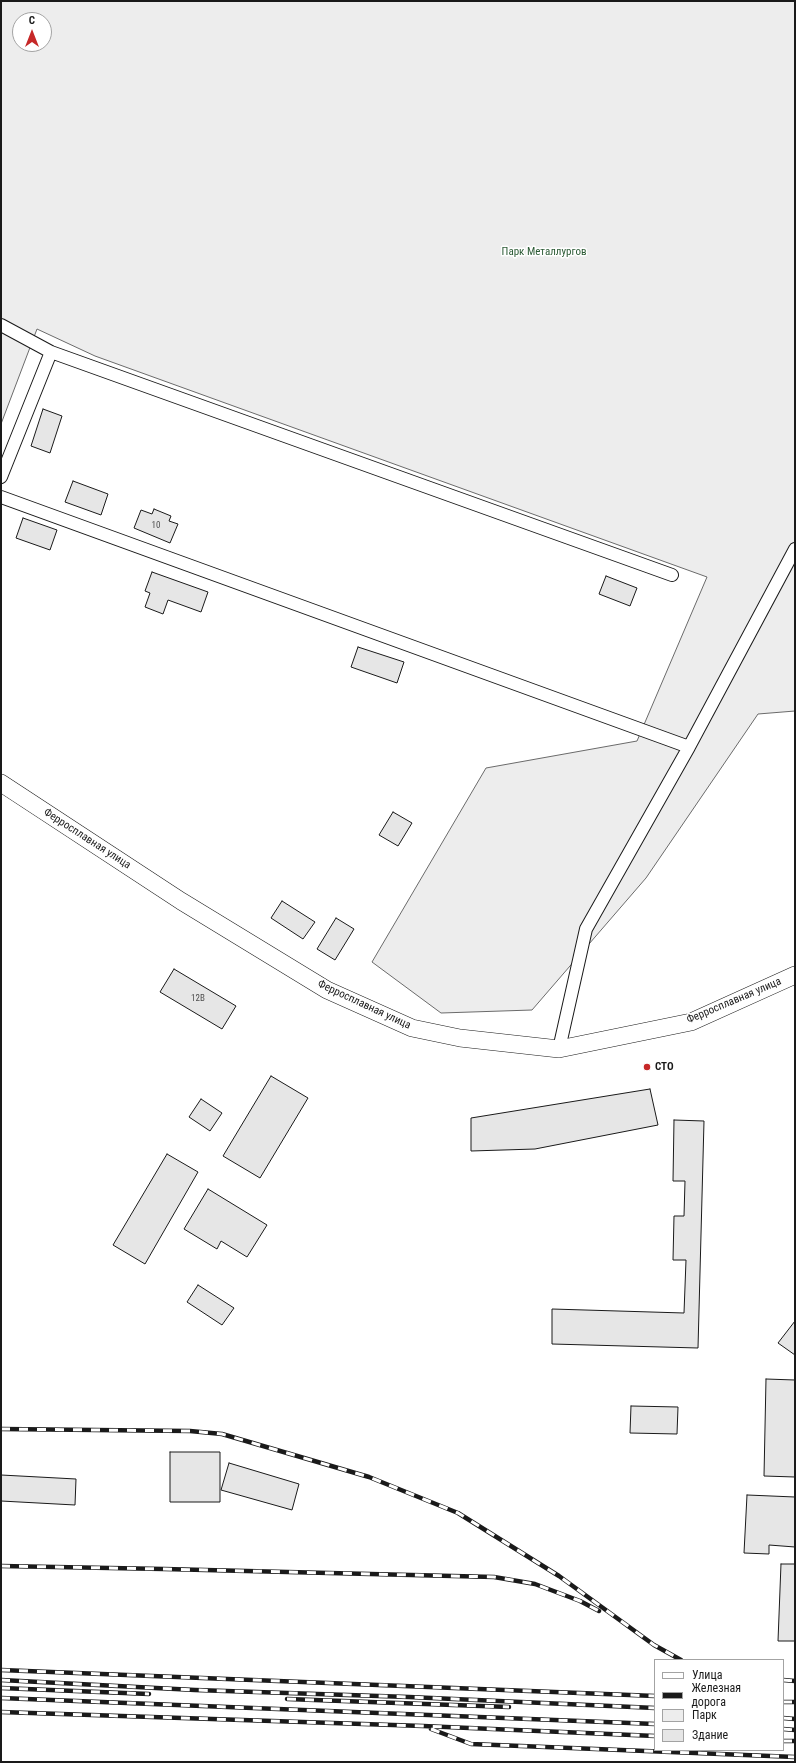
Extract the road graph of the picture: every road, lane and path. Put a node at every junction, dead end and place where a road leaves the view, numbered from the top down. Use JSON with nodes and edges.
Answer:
{"nodes":[{"id":1,"x":1,"y":325,"type":"edge"},
{"id":2,"x":51,"y":352,"type":"junction"},
{"id":3,"x":1,"y":477,"type":"edge"},
{"id":4,"x":1,"y":498,"type":"edge"},
{"id":5,"x":795,"y":549,"type":"edge"},
{"id":6,"x":672,"y":575,"type":"dead end"},
{"id":7,"x":690,"y":747,"type":"junction"},
{"id":8,"x":1,"y":783,"type":"edge"},
{"id":9,"x":795,"y":975,"type":"edge"},
{"id":10,"x":559,"y":1049,"type":"junction"}],
"edges":[{"from":1,"to":2,"type":"street"},
{"from":2,"to":3,"type":"street"},
{"from":2,"to":6,"type":"street"},
{"from":4,"to":7,"type":"street"},
{"from":5,"to":7,"type":"street"},
{"from":7,"to":10,"type":"street"},
{"from":8,"to":10,"type":"main road","name":"Ферросплавная улица"},
{"from":9,"to":10,"type":"main road","name":"Ферросплавная улица"}]}
